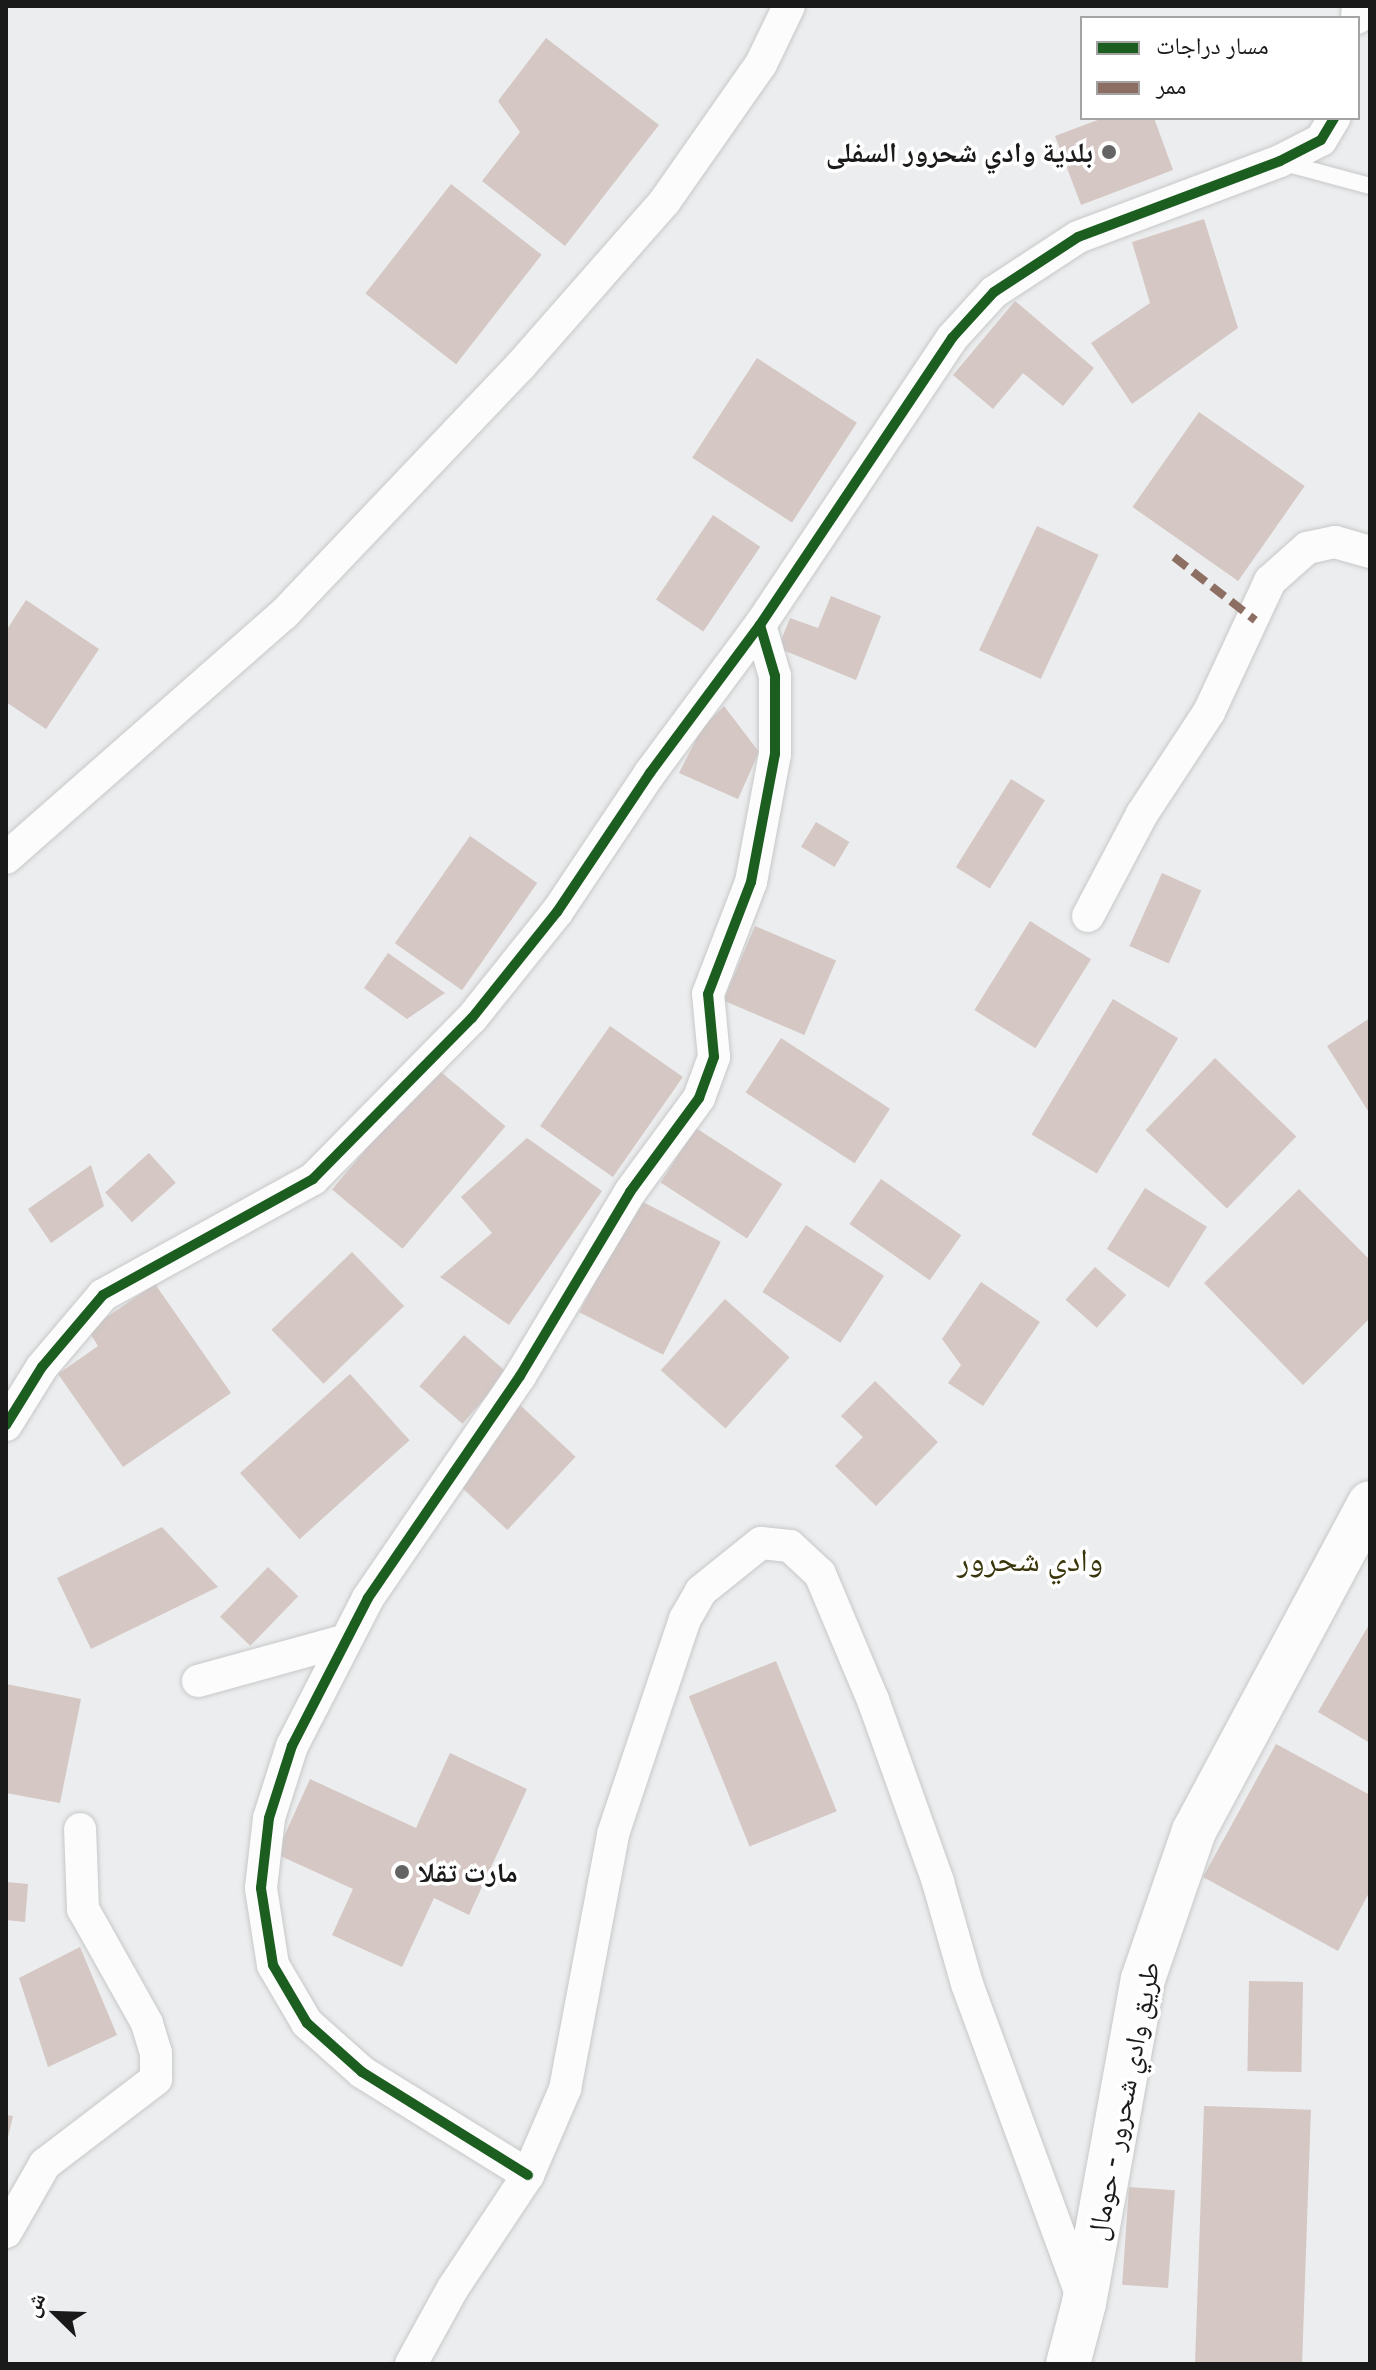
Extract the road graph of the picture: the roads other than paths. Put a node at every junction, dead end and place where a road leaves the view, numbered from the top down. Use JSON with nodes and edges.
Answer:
{"nodes":[{"id":1,"x":789,"y":6,"type":"edge"},
{"id":2,"x":1333,"y":120,"type":"edge"},
{"id":3,"x":1280,"y":161,"type":"junction"},
{"id":4,"x":1370,"y":186,"type":"edge"},
{"id":5,"x":1370,"y":552,"type":"edge"},
{"id":6,"x":760,"y":625,"type":"junction"},
{"id":7,"x":6,"y":858,"type":"edge"},
{"id":8,"x":1088,"y":916,"type":"dead end"},
{"id":9,"x":6,"y":1425,"type":"edge"},
{"id":10,"x":1370,"y":1503,"type":"edge"},
{"id":11,"x":343,"y":1641,"type":"junction"},
{"id":12,"x":198,"y":1681,"type":"dead end"},
{"id":13,"x":80,"y":1829,"type":"dead end"},
{"id":14,"x":528,"y":2175,"type":"junction"},
{"id":15,"x":6,"y":2232,"type":"edge"},
{"id":16,"x":1080,"y":2342,"type":"edge"},
{"id":17,"x":411,"y":2364,"type":"edge"}],
"edges":[{"from":1,"to":7,"type":"street"},
{"from":2,"to":3,"type":"street"},
{"from":3,"to":4,"type":"lane"},
{"from":3,"to":6,"type":"street"},
{"from":5,"to":8,"type":"street"},
{"from":6,"to":9,"type":"street"},
{"from":6,"to":11,"type":"street"},
{"from":10,"to":16,"type":"main road","name":"طريق وادي شحرور - حومال"},
{"from":11,"to":12,"type":"street"},
{"from":11,"to":14,"type":"street"},
{"from":13,"to":15,"type":"street"},
{"from":14,"to":16,"type":"street"},
{"from":14,"to":17,"type":"street"}]}
